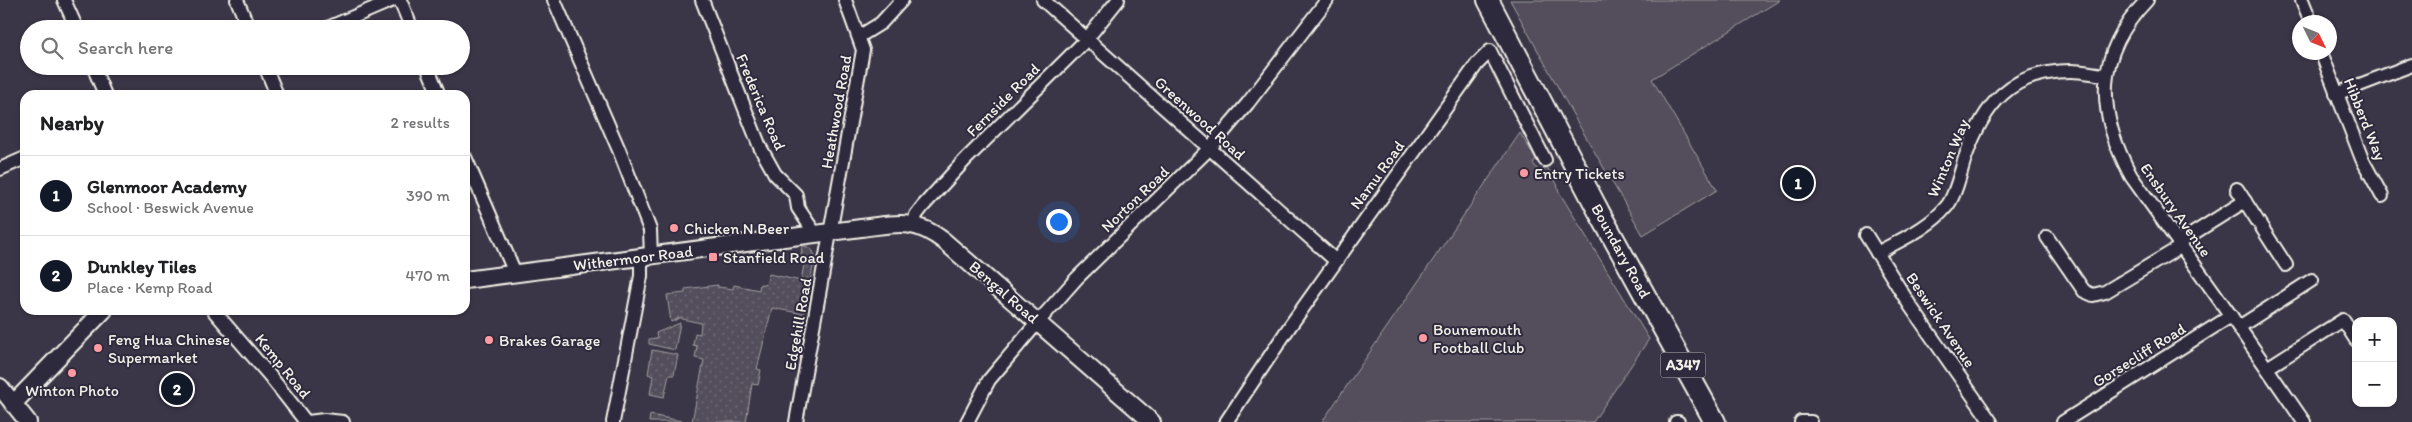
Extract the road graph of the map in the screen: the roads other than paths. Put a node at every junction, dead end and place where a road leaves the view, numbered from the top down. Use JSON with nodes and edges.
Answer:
{"nodes":[{"id":1,"x":64,"y":0,"type":"edge"},
{"id":2,"x":237,"y":0,"type":"edge"},
{"id":3,"x":393,"y":0,"type":"edge"},
{"id":4,"x":400,"y":0,"type":"edge"},
{"id":5,"x":554,"y":0,"type":"edge"},
{"id":6,"x":702,"y":0,"type":"edge"},
{"id":7,"x":845,"y":0,"type":"edge"},
{"id":8,"x":902,"y":0,"type":"edge"},
{"id":9,"x":1043,"y":0,"type":"edge"},
{"id":10,"x":1118,"y":0,"type":"edge"},
{"id":11,"x":1327,"y":0,"type":"edge"},
{"id":12,"x":1488,"y":0,"type":"edge"},
{"id":13,"x":2147,"y":0,"type":"edge"},
{"id":14,"x":2302,"y":0,"type":"edge"},
{"id":15,"x":2307,"y":15,"type":"edge"},
{"id":16,"x":73,"y":20,"type":"edge"},
{"id":17,"x":245,"y":20,"type":"edge"},
{"id":18,"x":346,"y":20,"type":"edge"},
{"id":19,"x":408,"y":20,"type":"edge"},
{"id":20,"x":860,"y":36,"type":"junction"},
{"id":21,"x":1086,"y":40,"type":"junction"},
{"id":22,"x":2324,"y":60,"type":"edge"},
{"id":23,"x":2412,"y":66,"type":"edge"},
{"id":24,"x":97,"y":75,"type":"edge"},
{"id":25,"x":269,"y":75,"type":"edge"},
{"id":26,"x":431,"y":75,"type":"edge"},
{"id":27,"x":2105,"y":75,"type":"junction"},
{"id":28,"x":103,"y":90,"type":"edge"},
{"id":29,"x":275,"y":90,"type":"edge"},
{"id":30,"x":437,"y":90,"type":"edge"},
{"id":31,"x":2336,"y":94,"type":"junction"},
{"id":32,"x":1210,"y":148,"type":"junction"},
{"id":33,"x":20,"y":160,"type":"edge"},
{"id":34,"x":1545,"y":160,"type":"dead end"},
{"id":35,"x":0,"y":169,"type":"edge"},
{"id":36,"x":470,"y":169,"type":"edge"},
{"id":37,"x":2237,"y":190,"type":"dead end"},
{"id":38,"x":2382,"y":196,"type":"dead end"},
{"id":39,"x":2245,"y":201,"type":"junction"},
{"id":40,"x":914,"y":224,"type":"junction"},
{"id":41,"x":824,"y":233,"type":"junction"},
{"id":42,"x":1866,"y":235,"type":"dead end"},
{"id":43,"x":2047,"y":237,"type":"dead end"},
{"id":44,"x":2180,"y":244,"type":"junction"},
{"id":45,"x":1877,"y":253,"type":"junction"},
{"id":46,"x":646,"y":257,"type":"junction"},
{"id":47,"x":1336,"y":261,"type":"junction"},
{"id":48,"x":2286,"y":265,"type":"dead end"},
{"id":49,"x":515,"y":273,"type":"junction"},
{"id":50,"x":470,"y":279,"type":"edge"},
{"id":51,"x":2312,"y":280,"type":"dead end"},
{"id":52,"x":99,"y":315,"type":"edge"},
{"id":53,"x":217,"y":315,"type":"edge"},
{"id":54,"x":2231,"y":316,"type":"junction"},
{"id":55,"x":1038,"y":322,"type":"junction"},
{"id":56,"x":2239,"y":327,"type":"junction"},
{"id":57,"x":2352,"y":334,"type":"edge"},
{"id":58,"x":2268,"y":368,"type":"junction"},
{"id":59,"x":0,"y":387,"type":"edge"},
{"id":60,"x":13,"y":404,"type":"junction"},
{"id":61,"x":28,"y":422,"type":"edge"},
{"id":62,"x":307,"y":422,"type":"edge"},
{"id":63,"x":342,"y":422,"type":"edge"},
{"id":64,"x":613,"y":422,"type":"edge"},
{"id":65,"x":796,"y":422,"type":"edge"},
{"id":66,"x":968,"y":422,"type":"edge"},
{"id":67,"x":1152,"y":422,"type":"edge"},
{"id":68,"x":1226,"y":422,"type":"edge"},
{"id":69,"x":1715,"y":422,"type":"edge"},
{"id":70,"x":1801,"y":422,"type":"edge"},
{"id":71,"x":1811,"y":422,"type":"edge"},
{"id":72,"x":1991,"y":422,"type":"edge"},
{"id":73,"x":2063,"y":422,"type":"edge"},
{"id":74,"x":2304,"y":422,"type":"edge"}],
"edges":[{"from":1,"to":16,"type":"street"},
{"from":2,"to":17,"type":"street"},
{"from":3,"to":18,"type":"street"},
{"from":4,"to":19,"type":"street"},
{"from":5,"to":46,"type":"street"},
{"from":6,"to":41,"type":"street","name":"Frederica Road"},
{"from":7,"to":20,"type":"street","name":"Heathwood Road"},
{"from":8,"to":20,"type":"street"},
{"from":9,"to":21,"type":"street","name":"Greenwood Road"},
{"from":10,"to":21,"type":"street","name":"Fernside Road"},
{"from":11,"to":32,"type":"street","name":"Norton Road"},
{"from":12,"to":69,"type":"main road","name":"Boundary Road","number":"A347"},
{"from":13,"to":27,"type":"street","name":"Ensbury Avenue"},
{"from":14,"to":15,"type":"street"},
{"from":20,"to":41,"type":"street","name":"Heathwood Road"},
{"from":21,"to":32,"type":"street","name":"Greenwood Road"},
{"from":21,"to":40,"type":"street","name":"Fernside Road"},
{"from":22,"to":31,"type":"street","name":"Hibberd Way"},
{"from":23,"to":31,"type":"street"},
{"from":24,"to":28,"type":"street"},
{"from":25,"to":29,"type":"street"},
{"from":26,"to":30,"type":"street"},
{"from":27,"to":44,"type":"street","name":"Ensbury Avenue"},
{"from":27,"to":45,"type":"street","name":"Winton Way"},
{"from":31,"to":38,"type":"street","name":"Hibberd Way"},
{"from":32,"to":47,"type":"street","name":"Greenwood Road"},
{"from":32,"to":55,"type":"street","name":"Norton Road"},
{"from":33,"to":35,"type":"street"},
{"from":34,"to":47,"type":"street","name":"Namu Road"},
{"from":36,"to":49,"type":"street"},
{"from":37,"to":39,"type":"street"},
{"from":39,"to":44,"type":"street"},
{"from":39,"to":48,"type":"street"},
{"from":40,"to":41,"type":"street","name":"Bengal Road"},
{"from":40,"to":55,"type":"street","name":"Bengal Road"},
{"from":41,"to":46,"type":"street","name":"Withermoor Road"},
{"from":41,"to":65,"type":"street","name":"Edgehill Road"},
{"from":42,"to":45,"type":"street","name":"Beswick Avenue"},
{"from":43,"to":44,"type":"street"},
{"from":44,"to":54,"type":"street","name":"Ensbury Avenue"},
{"from":45,"to":72,"type":"street","name":"Beswick Avenue"},
{"from":46,"to":49,"type":"street","name":"Withermoor Road"},
{"from":46,"to":64,"type":"street"},
{"from":47,"to":68,"type":"street","name":"Namu Road"},
{"from":49,"to":50,"type":"street","name":"Withermoor Road"},
{"from":51,"to":56,"type":"street"},
{"from":52,"to":60,"type":"street"},
{"from":53,"to":62,"type":"street","name":"Kemp Road"},
{"from":54,"to":56,"type":"street","name":"Ensbury Avenue"},
{"from":54,"to":73,"type":"street","name":"Gorsecliff Road"},
{"from":55,"to":66,"type":"street","name":"Norton Road"},
{"from":55,"to":67,"type":"street","name":"Bengal Road"},
{"from":56,"to":58,"type":"street","name":"Ensbury Avenue"},
{"from":57,"to":58,"type":"street"},
{"from":58,"to":74,"type":"street","name":"Ensbury Avenue"},
{"from":59,"to":60,"type":"street"},
{"from":60,"to":61,"type":"street"},
{"from":62,"to":63,"type":"street"},
{"from":70,"to":71,"type":"street"}]}
